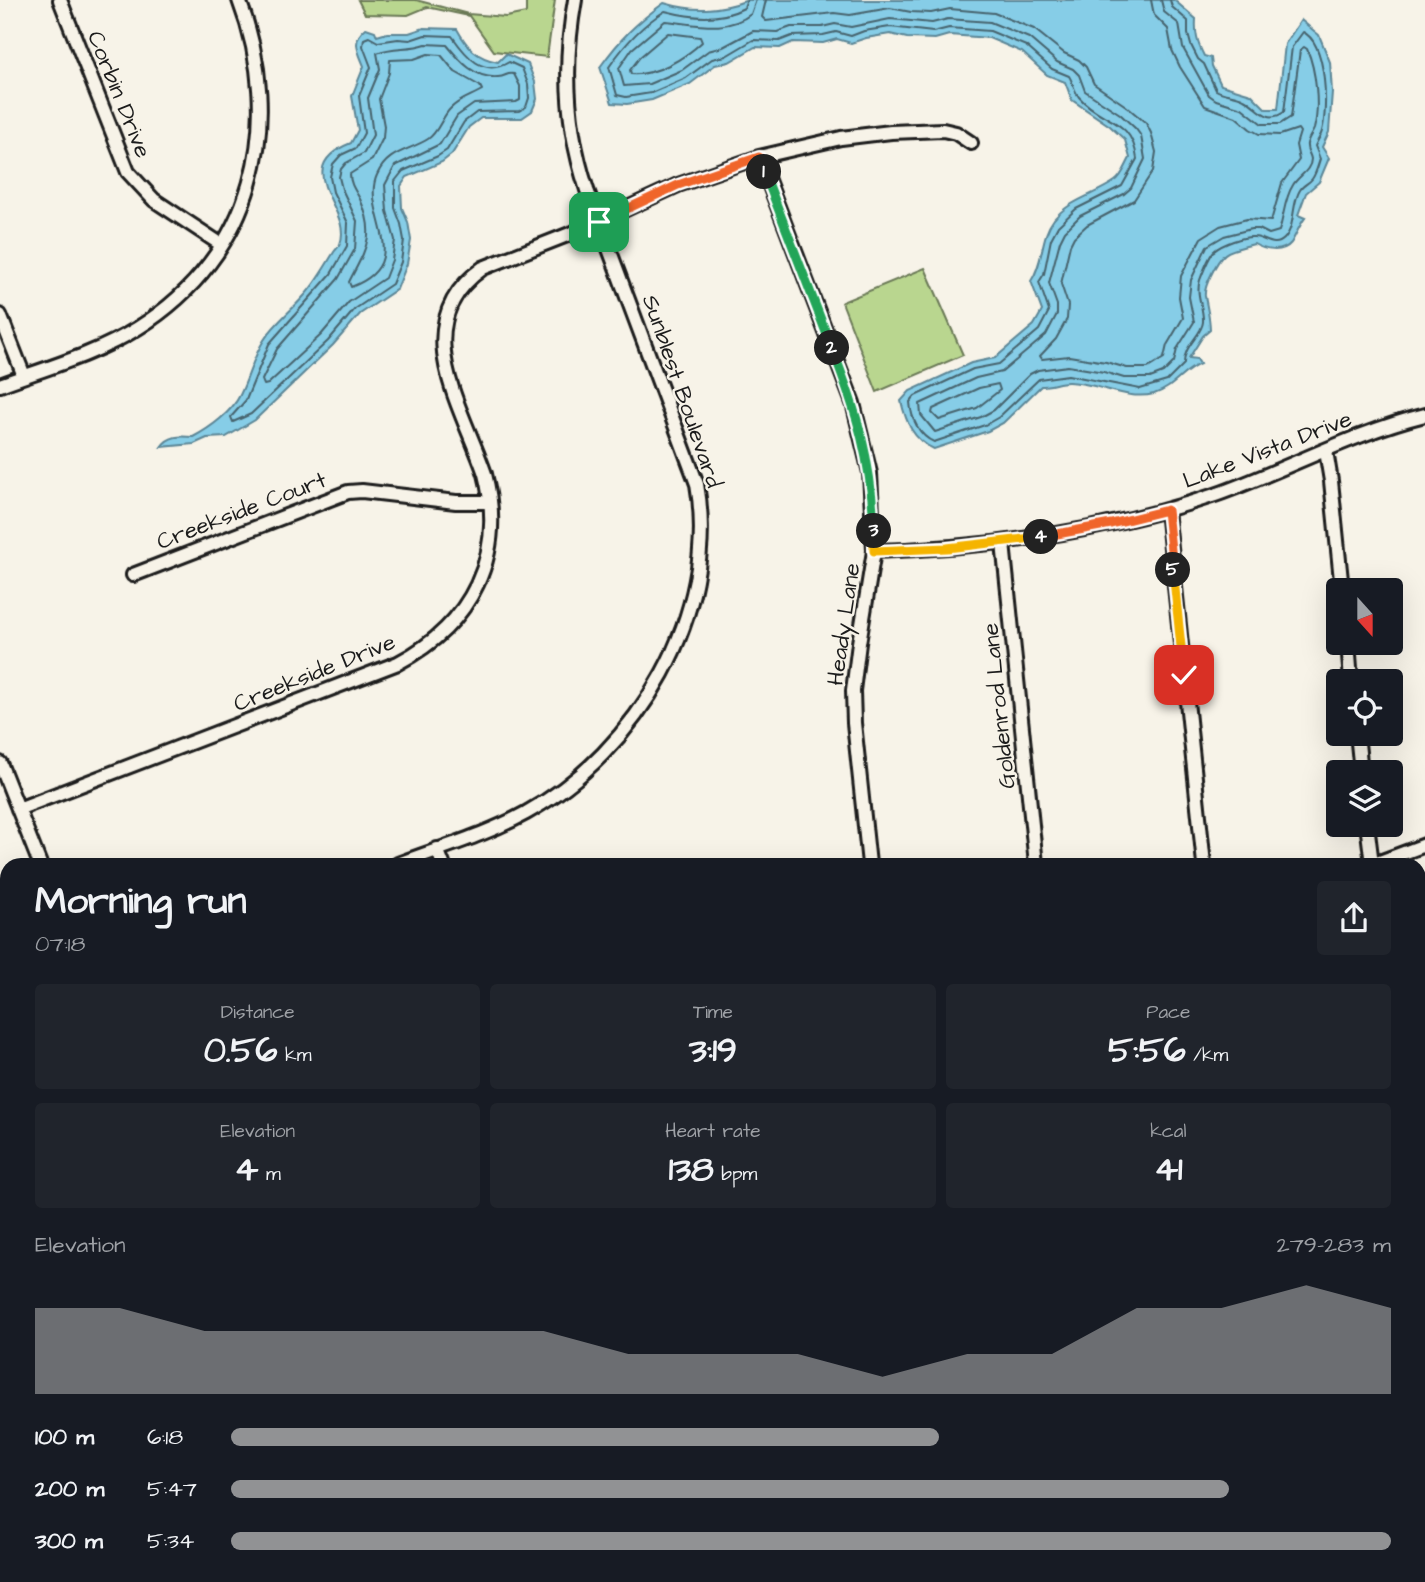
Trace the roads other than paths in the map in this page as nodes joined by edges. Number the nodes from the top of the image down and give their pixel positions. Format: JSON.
{"nodes":[{"id":1,"x":60,"y":0,"type":"edge"},
{"id":2,"x":239,"y":0,"type":"edge"},
{"id":3,"x":575,"y":0,"type":"edge"},
{"id":4,"x":971,"y":144,"type":"dead end"},
{"id":5,"x":759,"y":157,"type":"junction"},
{"id":6,"x":599,"y":222,"type":"junction"},
{"id":7,"x":222,"y":244,"type":"junction"},
{"id":8,"x":0,"y":315,"type":"edge"},
{"id":9,"x":24,"y":376,"type":"junction"},
{"id":10,"x":0,"y":385,"type":"edge"},
{"id":11,"x":1425,"y":415,"type":"edge"},
{"id":12,"x":1326,"y":451,"type":"junction"},
{"id":13,"x":490,"y":502,"type":"junction"},
{"id":14,"x":1167,"y":510,"type":"junction"},
{"id":15,"x":1003,"y":543,"type":"junction"},
{"id":16,"x":874,"y":551,"type":"junction"},
{"id":17,"x":132,"y":575,"type":"dead end"},
{"id":18,"x":1341,"y":578,"type":"edge"},
{"id":19,"x":0,"y":763,"type":"edge"},
{"id":20,"x":18,"y":809,"type":"junction"},
{"id":21,"x":1369,"y":837,"type":"edge"},
{"id":22,"x":1425,"y":845,"type":"edge"},
{"id":23,"x":437,"y":849,"type":"junction"},
{"id":24,"x":38,"y":858,"type":"edge"},
{"id":25,"x":414,"y":858,"type":"edge"},
{"id":26,"x":441,"y":858,"type":"edge"},
{"id":27,"x":868,"y":858,"type":"edge"},
{"id":28,"x":1035,"y":858,"type":"edge"},
{"id":29,"x":1203,"y":858,"type":"edge"},
{"id":30,"x":1372,"y":858,"type":"edge"},
{"id":31,"x":1389,"y":858,"type":"edge"}],
"edges":[{"from":1,"to":7,"type":"street","name":"Corbin Drive"},
{"from":2,"to":7,"type":"street"},
{"from":3,"to":6,"type":"street","name":"Sunblest Boulevard"},
{"from":4,"to":5,"type":"street","name":"Creekside Drive"},
{"from":5,"to":6,"type":"street","name":"Creekside Drive"},
{"from":5,"to":16,"type":"street","name":"Heady Lane"},
{"from":6,"to":13,"type":"street","name":"Creekside Drive"},
{"from":6,"to":23,"type":"street","name":"Sunblest Boulevard"},
{"from":7,"to":9,"type":"street"},
{"from":8,"to":9,"type":"street"},
{"from":9,"to":10,"type":"street"},
{"from":11,"to":12,"type":"street","name":"Lake Vista Drive"},
{"from":12,"to":14,"type":"street","name":"Lake Vista Drive"},
{"from":12,"to":18,"type":"street"},
{"from":13,"to":17,"type":"street","name":"Creekside Court"},
{"from":13,"to":20,"type":"street","name":"Creekside Drive"},
{"from":14,"to":15,"type":"street","name":"Lake Vista Drive"},
{"from":14,"to":29,"type":"street"},
{"from":15,"to":16,"type":"street","name":"Lake Vista Drive"},
{"from":15,"to":28,"type":"street","name":"Goldenrod Lane"},
{"from":16,"to":27,"type":"street","name":"Heady Lane"},
{"from":19,"to":20,"type":"street"},
{"from":20,"to":24,"type":"street"},
{"from":21,"to":30,"type":"street"},
{"from":22,"to":31,"type":"street"},
{"from":23,"to":25,"type":"street","name":"Sunblest Boulevard"},
{"from":23,"to":26,"type":"street"}]}
